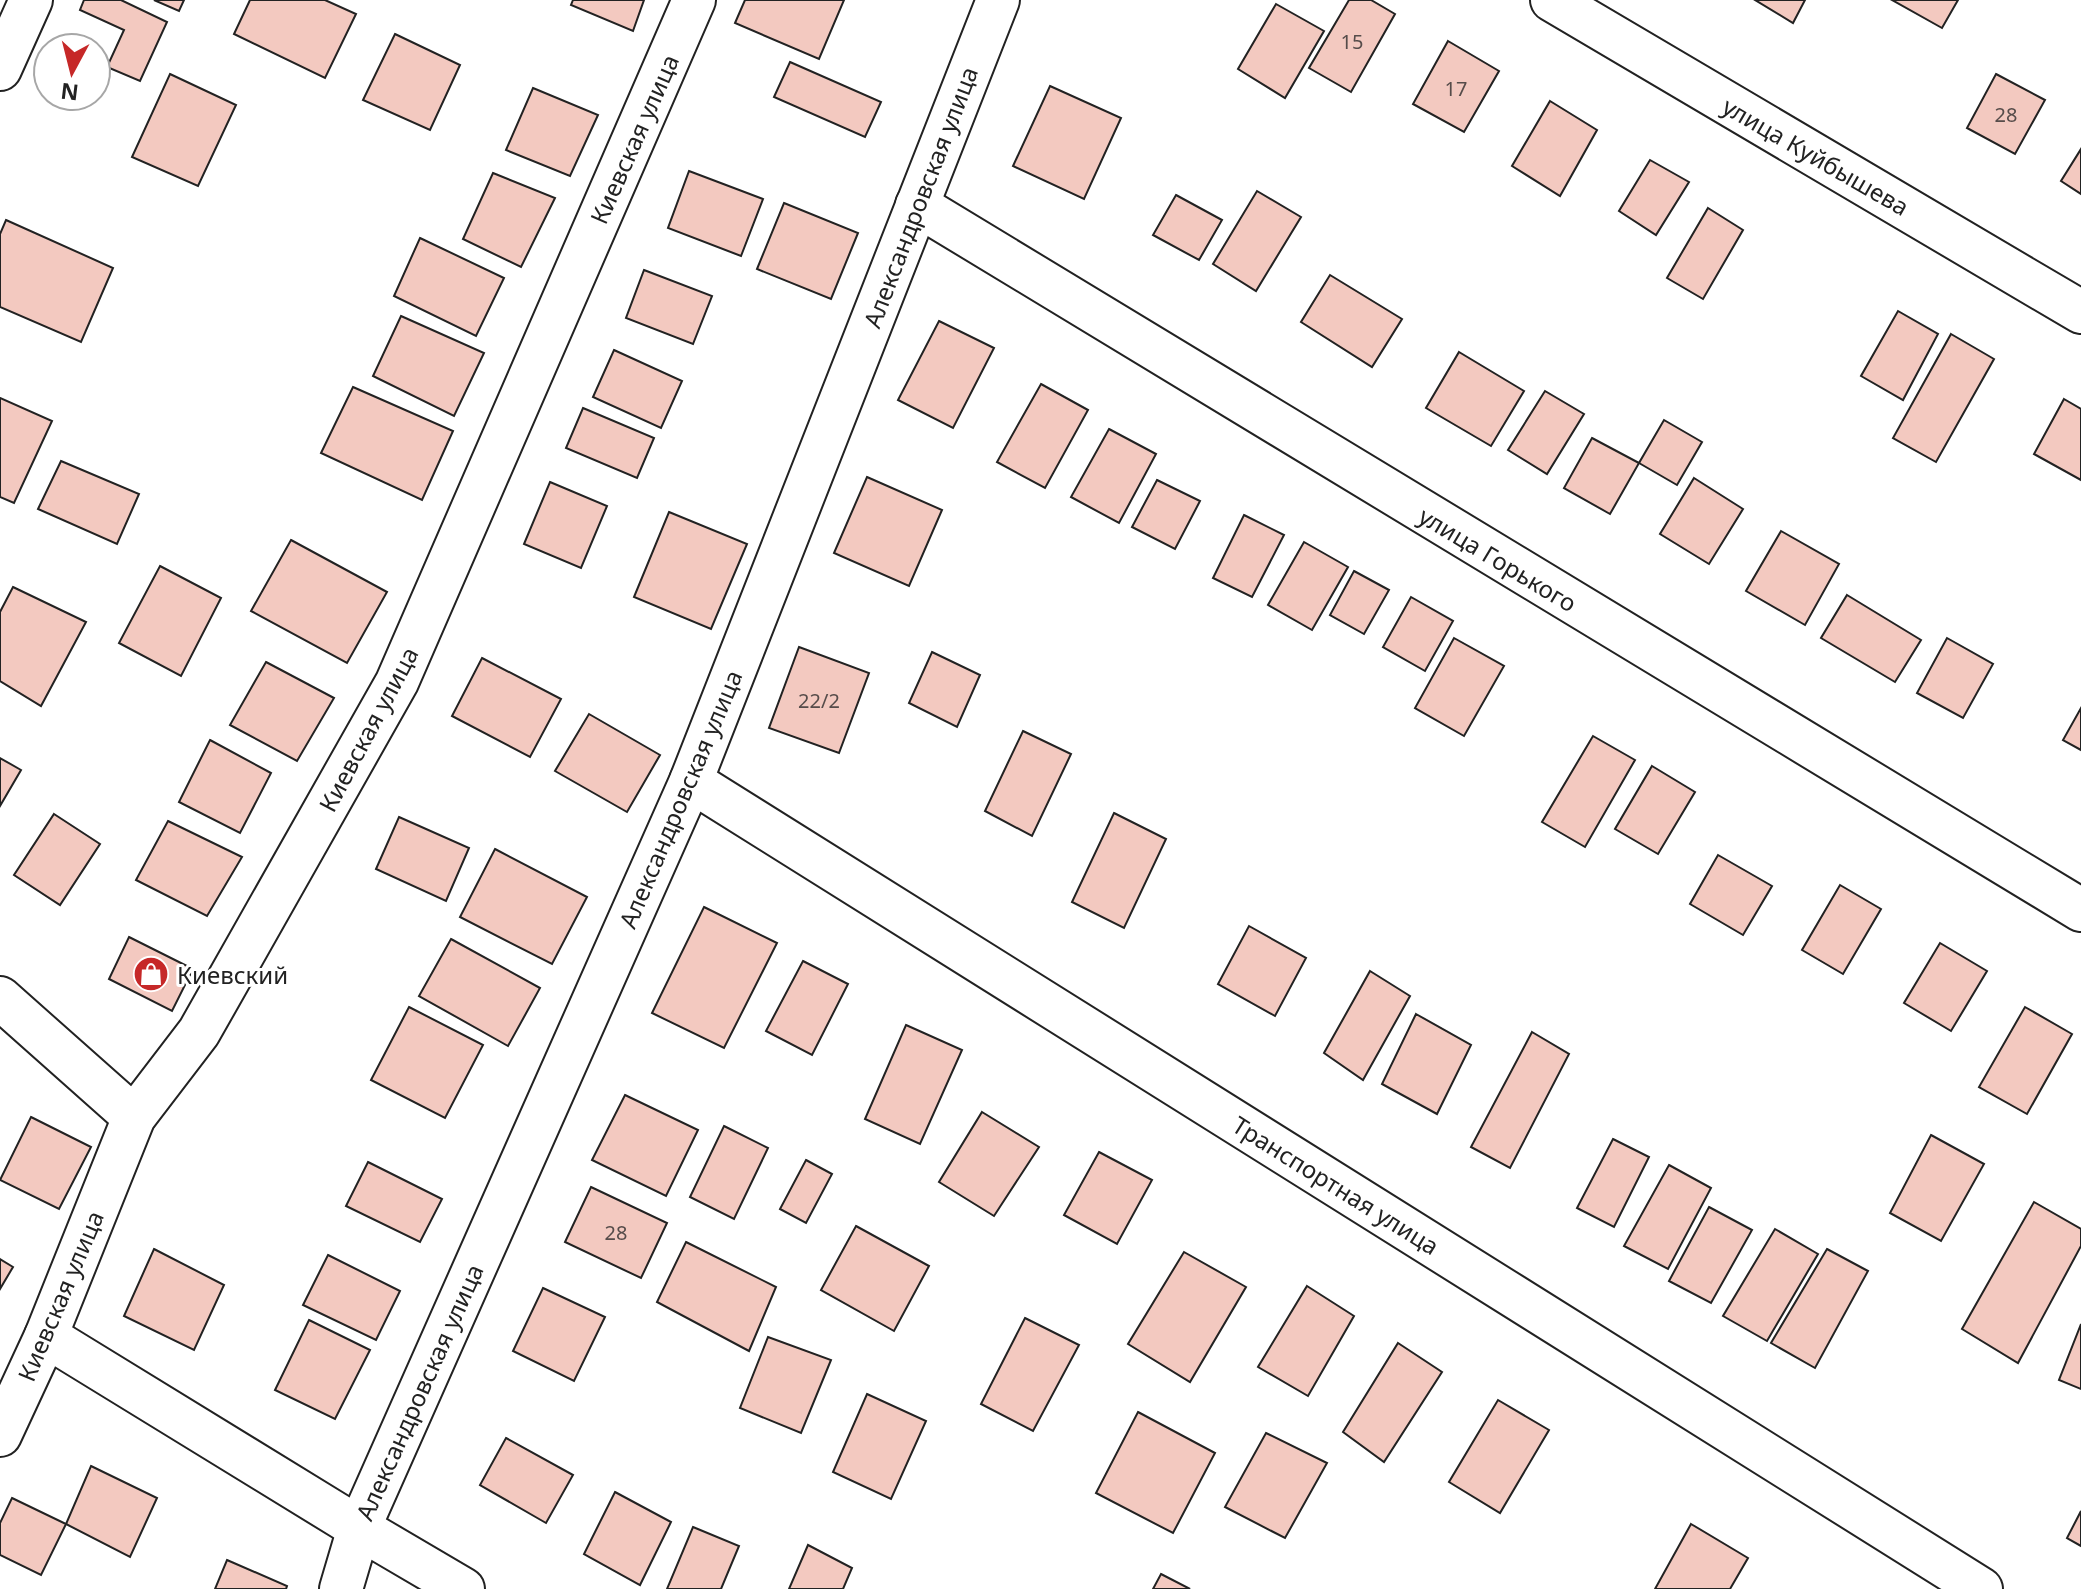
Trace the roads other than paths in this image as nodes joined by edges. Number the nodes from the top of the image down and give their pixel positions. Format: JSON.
{"nodes":[{"id":1,"x":31,"y":0,"type":"edge"},
{"id":2,"x":694,"y":0,"type":"edge"},
{"id":3,"x":998,"y":0,"type":"edge"},
{"id":4,"x":1552,"y":0,"type":"edge"},
{"id":5,"x":0,"y":69,"type":"edge"},
{"id":6,"x":917,"y":205,"type":"junction"},
{"id":7,"x":2081,"y":312,"type":"edge"},
{"id":8,"x":691,"y":781,"type":"junction"},
{"id":9,"x":2081,"y":910,"type":"edge"},
{"id":10,"x":0,"y":998,"type":"edge"},
{"id":11,"x":134,"y":1117,"type":"junction"},
{"id":12,"x":46,"y":1336,"type":"junction"},
{"id":13,"x":0,"y":1435,"type":"edge"},
{"id":14,"x":359,"y":1528,"type":"junction"},
{"id":15,"x":341,"y":1589,"type":"edge"},
{"id":16,"x":463,"y":1589,"type":"edge"},
{"id":17,"x":1981,"y":1589,"type":"edge"}],
"edges":[{"from":1,"to":5,"type":"street"},
{"from":2,"to":11,"type":"street","name":"Киевская улица"},
{"from":3,"to":6,"type":"street","name":"Александровская улица"},
{"from":4,"to":7,"type":"street","name":"улица Куйбышева"},
{"from":6,"to":8,"type":"street","name":"Александровская улица"},
{"from":6,"to":9,"type":"street","name":"улица Горького"},
{"from":8,"to":14,"type":"street","name":"Александровская улица"},
{"from":8,"to":17,"type":"street","name":"Транспортная улица"},
{"from":10,"to":11,"type":"street"},
{"from":11,"to":12,"type":"street","name":"Киевская улица"},
{"from":12,"to":13,"type":"street","name":"Киевская улица"},
{"from":12,"to":14,"type":"street"},
{"from":14,"to":15,"type":"street","name":"Александровская улица"},
{"from":14,"to":16,"type":"street"}]}
